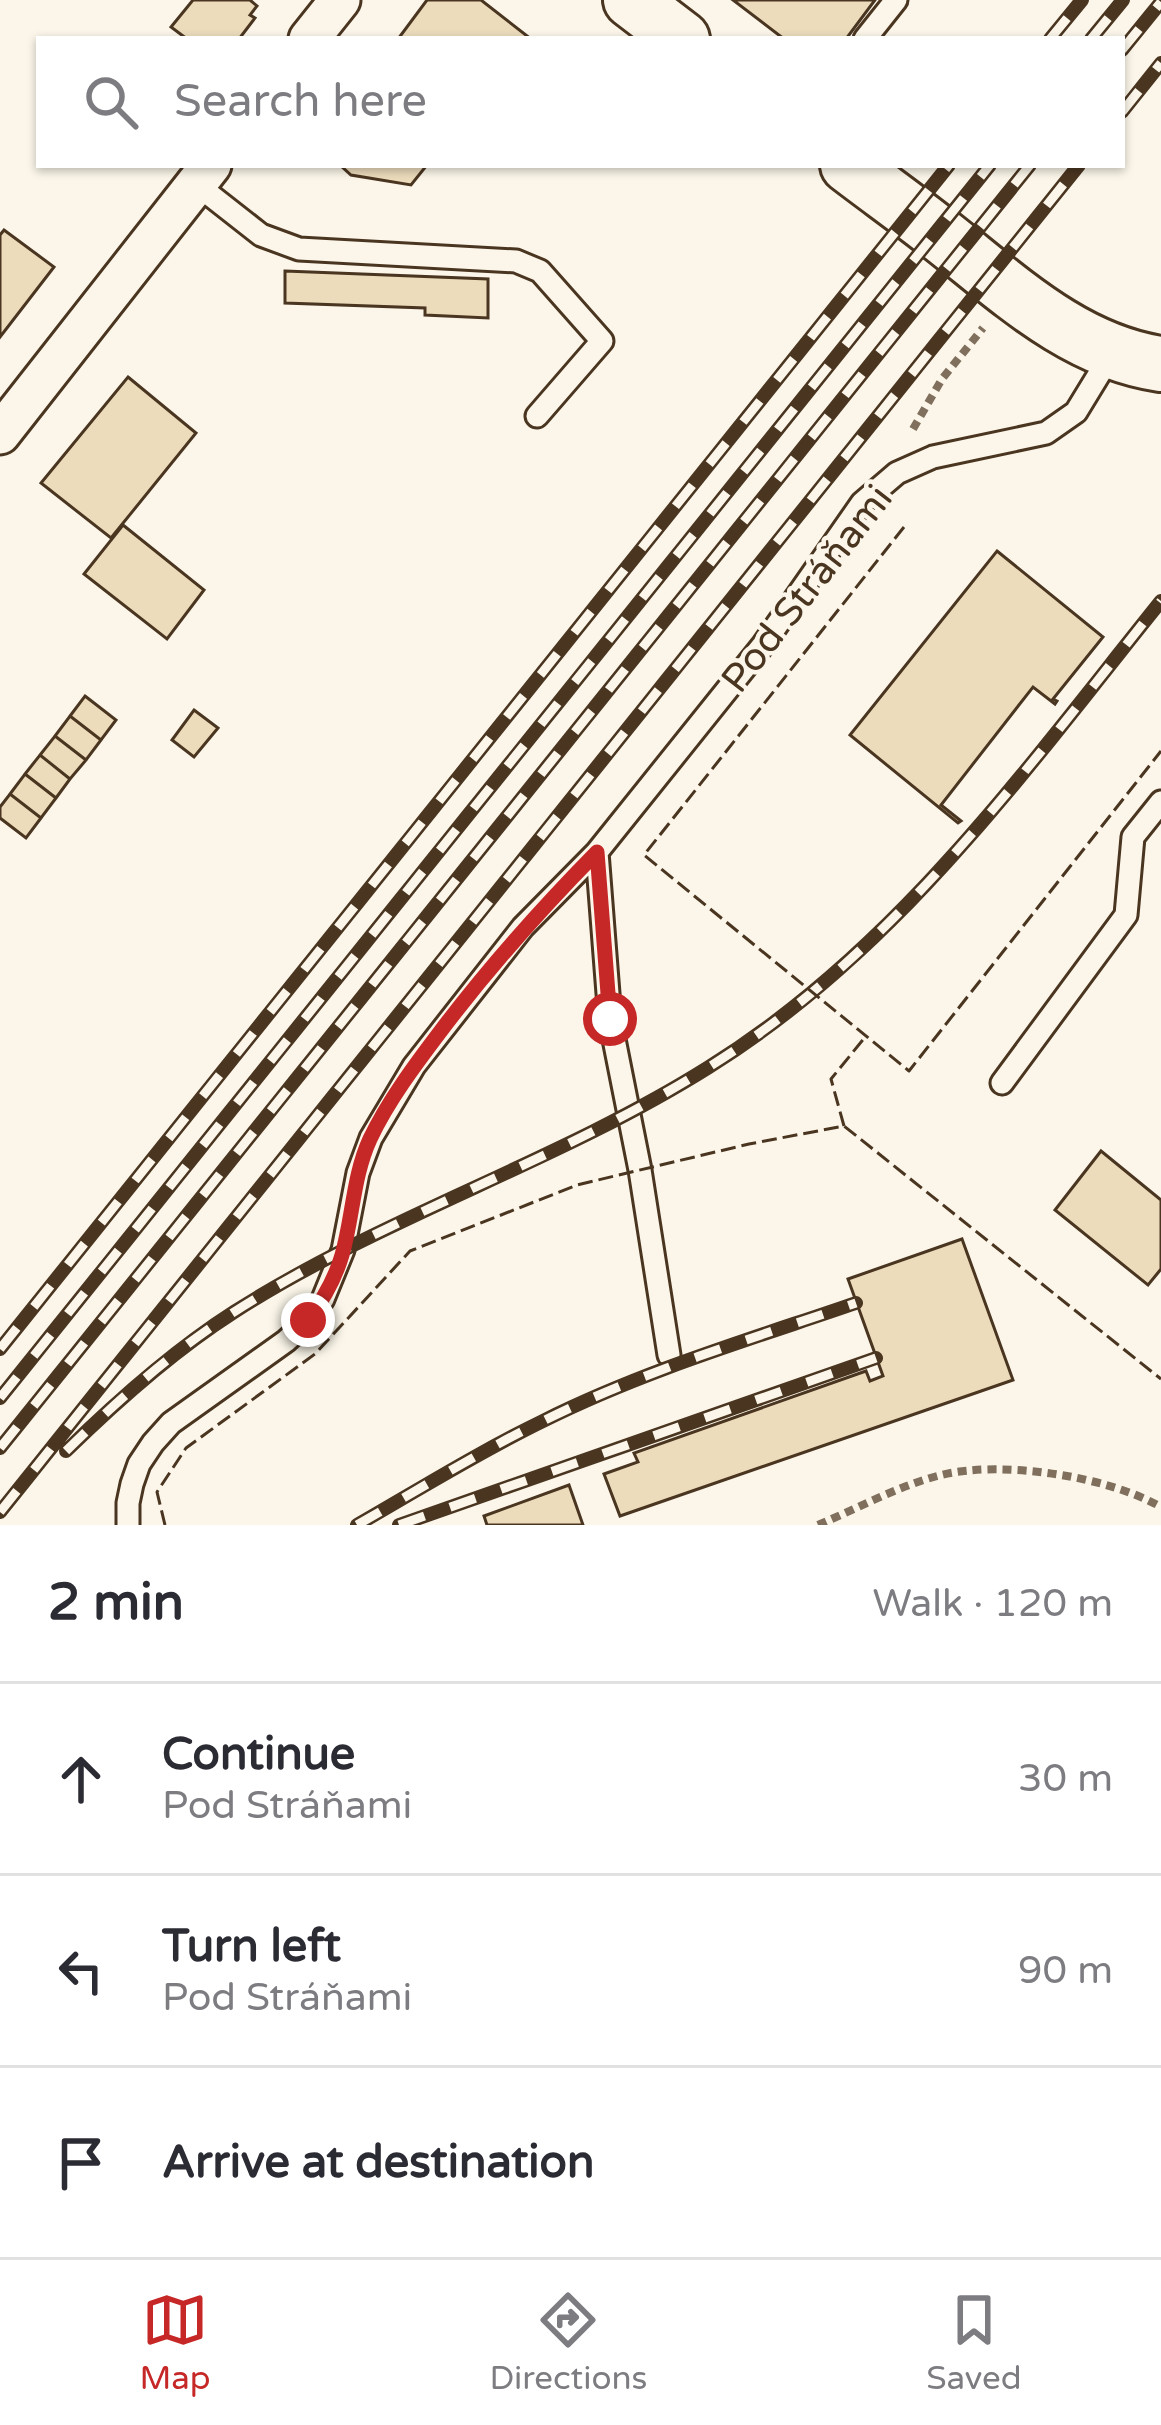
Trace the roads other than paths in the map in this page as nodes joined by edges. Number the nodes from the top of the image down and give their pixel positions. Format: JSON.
{"nodes":[{"id":1,"x":340,"y":0,"type":"edge"},
{"id":2,"x":631,"y":0,"type":"edge"},
{"id":3,"x":896,"y":0,"type":"edge"},
{"id":4,"x":311,"y":36,"type":"edge"},
{"id":5,"x":678,"y":36,"type":"edge"},
{"id":6,"x":867,"y":36,"type":"edge"},
{"id":7,"x":852,"y":168,"type":"edge"},
{"id":8,"x":203,"y":174,"type":"edge"},
{"id":9,"x":1137,"y":358,"type":"edge"},
{"id":10,"x":537,"y":416,"type":"dead end"},
{"id":11,"x":0,"y":434,"type":"edge"},
{"id":12,"x":1161,"y":802,"type":"edge"},
{"id":13,"x":597,"y":852,"type":"junction"},
{"id":14,"x":1002,"y":1083,"type":"dead end"},
{"id":15,"x":668,"y":1355,"type":"dead end"},
{"id":16,"x":128,"y":1525,"type":"edge"}],
"edges":[{"from":1,"to":4,"type":"street"},
{"from":2,"to":5,"type":"street"},
{"from":3,"to":6,"type":"lane"},
{"from":7,"to":9,"type":"street","name":"Pod Stráňami"},
{"from":8,"to":10,"type":"lane"},
{"from":8,"to":11,"type":"street"},
{"from":9,"to":13,"type":"lane","name":"Pod Stráňami"},
{"from":12,"to":14,"type":"lane"},
{"from":13,"to":15,"type":"lane"},
{"from":13,"to":16,"type":"lane","name":"Pod Stráňami"}]}
